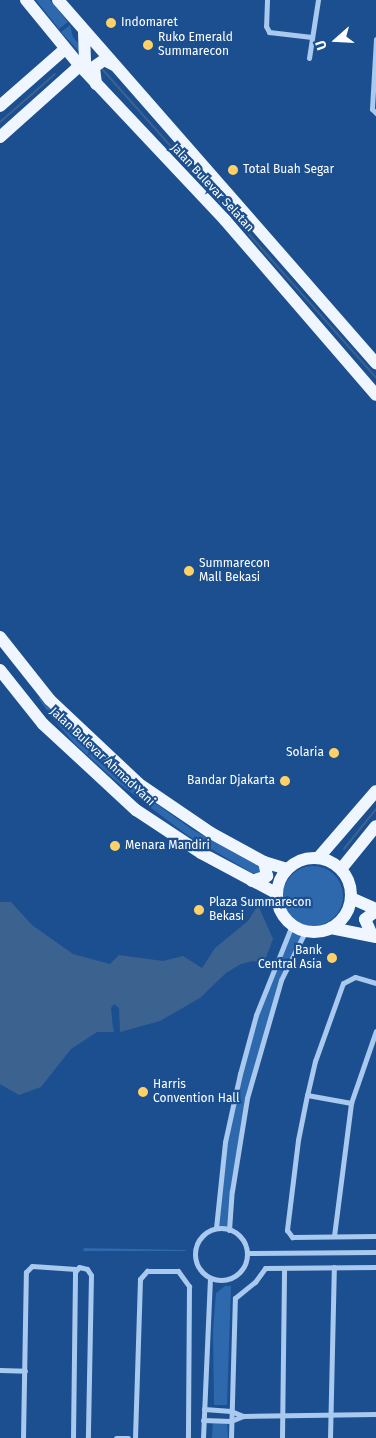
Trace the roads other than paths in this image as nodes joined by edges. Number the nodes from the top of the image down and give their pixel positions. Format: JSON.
{"nodes":[{"id":1,"x":26,"y":0,"type":"edge"},
{"id":2,"x":58,"y":0,"type":"edge"},
{"id":3,"x":268,"y":0,"type":"edge"},
{"id":4,"x":318,"y":0,"type":"edge"},
{"id":5,"x":84,"y":31,"type":"junction"},
{"id":6,"x":312,"y":37,"type":"junction"},
{"id":7,"x":376,"y":39,"type":"edge"},
{"id":8,"x":65,"y":48,"type":"junction"},
{"id":9,"x":54,"y":58,"type":"junction"},
{"id":10,"x":309,"y":58,"type":"dead end"},
{"id":11,"x":115,"y":65,"type":"junction"},
{"id":12,"x":76,"y":70,"type":"junction"},
{"id":13,"x":96,"y":84,"type":"junction"},
{"id":14,"x":0,"y":106,"type":"edge"},
{"id":15,"x":376,"y":113,"type":"edge"},
{"id":16,"x":0,"y":137,"type":"edge"},
{"id":17,"x":376,"y":363,"type":"edge"},
{"id":18,"x":376,"y":395,"type":"edge"},
{"id":19,"x":0,"y":637,"type":"edge"},
{"id":20,"x":0,"y":670,"type":"edge"},
{"id":21,"x":376,"y":790,"type":"edge"},
{"id":22,"x":376,"y":826,"type":"edge"},
{"id":23,"x":332,"y":844,"type":"junction"},
{"id":24,"x":319,"y":857,"type":"junction"},
{"id":25,"x":350,"y":857,"type":"junction"},
{"id":26,"x":264,"y":862,"type":"junction"},
{"id":27,"x":287,"y":869,"type":"junction"},
{"id":28,"x":341,"y":869,"type":"junction"},
{"id":29,"x":252,"y":881,"type":"junction"},
{"id":30,"x":276,"y":893,"type":"junction"},
{"id":31,"x":351,"y":898,"type":"junction"},
{"id":32,"x":376,"y":910,"type":"edge"},
{"id":33,"x":292,"y":925,"type":"junction"},
{"id":34,"x":331,"y":928,"type":"junction"},
{"id":35,"x":305,"y":932,"type":"junction"},
{"id":36,"x":374,"y":936,"type":"edge"},
{"id":37,"x":376,"y":983,"type":"edge"},
{"id":38,"x":376,"y":1031,"type":"edge"},
{"id":39,"x":307,"y":1095,"type":"junction"},
{"id":40,"x":351,"y":1103,"type":"junction"},
{"id":41,"x":216,"y":1228,"type":"junction"},
{"id":42,"x":229,"y":1230,"type":"junction"},
{"id":43,"x":334,"y":1236,"type":"junction"},
{"id":44,"x":376,"y":1236,"type":"edge"},
{"id":45,"x":376,"y":1252,"type":"edge"},
{"id":46,"x":246,"y":1253,"type":"junction"},
{"id":47,"x":334,"y":1267,"type":"junction"},
{"id":48,"x":376,"y":1267,"type":"edge"},
{"id":49,"x":284,"y":1268,"type":"junction"},
{"id":50,"x":76,"y":1269,"type":"junction"},
{"id":51,"x":210,"y":1278,"type":"junction"},
{"id":52,"x":0,"y":1370,"type":"edge"},
{"id":53,"x":25,"y":1370,"type":"junction"},
{"id":54,"x":204,"y":1409,"type":"junction"},
{"id":55,"x":231,"y":1411,"type":"junction"},
{"id":56,"x":376,"y":1414,"type":"edge"},
{"id":57,"x":329,"y":1415,"type":"junction"},
{"id":58,"x":243,"y":1416,"type":"junction"},
{"id":59,"x":281,"y":1416,"type":"junction"},
{"id":60,"x":203,"y":1420,"type":"junction"},
{"id":61,"x":231,"y":1421,"type":"junction"},
{"id":62,"x":23,"y":1438,"type":"edge"},
{"id":63,"x":73,"y":1438,"type":"edge"},
{"id":64,"x":88,"y":1438,"type":"edge"},
{"id":65,"x":116,"y":1438,"type":"edge"},
{"id":66,"x":128,"y":1438,"type":"edge"},
{"id":67,"x":135,"y":1438,"type":"edge"},
{"id":68,"x":188,"y":1438,"type":"edge"},
{"id":69,"x":203,"y":1438,"type":"edge"},
{"id":70,"x":231,"y":1438,"type":"edge"},
{"id":71,"x":282,"y":1438,"type":"edge"},
{"id":72,"x":330,"y":1438,"type":"edge"}],
"edges":[{"from":1,"to":8,"type":"main road","name":"Jalan Bulevar Selatan"},
{"from":2,"to":5,"type":"main road","name":"Jalan Bulevar Selatan"},
{"from":3,"to":6,"type":"street"},
{"from":4,"to":6,"type":"street"},
{"from":5,"to":11,"type":"main road","name":"Jalan Bulevar Selatan"},
{"from":5,"to":12,"type":"main road"},
{"from":6,"to":10,"type":"street"},
{"from":7,"to":15,"type":"street"},
{"from":8,"to":9,"type":"main road"},
{"from":8,"to":12,"type":"main road","name":"Jalan Bulevar Selatan"},
{"from":9,"to":12,"type":"main road"},
{"from":9,"to":14,"type":"main road"},
{"from":11,"to":13,"type":"main road"},
{"from":11,"to":17,"type":"main road","name":"Jalan Bulevar Selatan"},
{"from":12,"to":13,"type":"main road","name":"Jalan Bulevar Selatan"},
{"from":12,"to":16,"type":"main road"},
{"from":13,"to":18,"type":"main road","name":"Jalan Bulevar Selatan"},
{"from":19,"to":26,"type":"main road","name":"Jalan Bulevar Ahmad Yani"},
{"from":20,"to":29,"type":"main road","name":"Jalan Bulevar Ahmad Yani"},
{"from":21,"to":23,"type":"main road"},
{"from":22,"to":25,"type":"main road"},
{"from":23,"to":24,"type":"main road"},
{"from":23,"to":25,"type":"main road"},
{"from":24,"to":27,"type":"main road"},
{"from":24,"to":28,"type":"main road"},
{"from":25,"to":28,"type":"main road"},
{"from":26,"to":27,"type":"main road","name":"Jalan Bulevar Ahmad Yani"},
{"from":26,"to":29,"type":"main road"},
{"from":27,"to":30,"type":"main road"},
{"from":28,"to":31,"type":"main road"},
{"from":29,"to":30,"type":"main road","name":"Jalan Bulevar Ahmad Yani"},
{"from":30,"to":33,"type":"main road"},
{"from":31,"to":32,"type":"main road"},
{"from":31,"to":34,"type":"main road"},
{"from":32,"to":36,"type":"main road"},
{"from":33,"to":35,"type":"main road"},
{"from":33,"to":41,"type":"street"},
{"from":34,"to":35,"type":"main road"},
{"from":34,"to":36,"type":"main road"},
{"from":35,"to":42,"type":"street"},
{"from":37,"to":39,"type":"street"},
{"from":38,"to":40,"type":"street"},
{"from":39,"to":40,"type":"street"},
{"from":39,"to":43,"type":"street"},
{"from":40,"to":43,"type":"street"},
{"from":41,"to":42,"type":"street"},
{"from":41,"to":51,"type":"street"},
{"from":42,"to":46,"type":"street"},
{"from":43,"to":44,"type":"street"},
{"from":45,"to":46,"type":"street"},
{"from":46,"to":51,"type":"street"},
{"from":47,"to":48,"type":"street"},
{"from":47,"to":49,"type":"street"},
{"from":47,"to":57,"type":"street"},
{"from":49,"to":55,"type":"street"},
{"from":49,"to":59,"type":"street"},
{"from":50,"to":53,"type":"street"},
{"from":50,"to":63,"type":"street"},
{"from":50,"to":64,"type":"street"},
{"from":51,"to":54,"type":"street"},
{"from":52,"to":53,"type":"street"},
{"from":53,"to":62,"type":"street"},
{"from":54,"to":55,"type":"street"},
{"from":54,"to":60,"type":"street"},
{"from":55,"to":58,"type":"street"},
{"from":55,"to":61,"type":"street"},
{"from":56,"to":57,"type":"street"},
{"from":57,"to":59,"type":"street"},
{"from":57,"to":72,"type":"street"},
{"from":58,"to":59,"type":"street"},
{"from":58,"to":61,"type":"street"},
{"from":59,"to":71,"type":"street"},
{"from":60,"to":61,"type":"street"},
{"from":60,"to":69,"type":"street"},
{"from":61,"to":70,"type":"street"},
{"from":65,"to":66,"type":"street"},
{"from":67,"to":68,"type":"street"}]}
